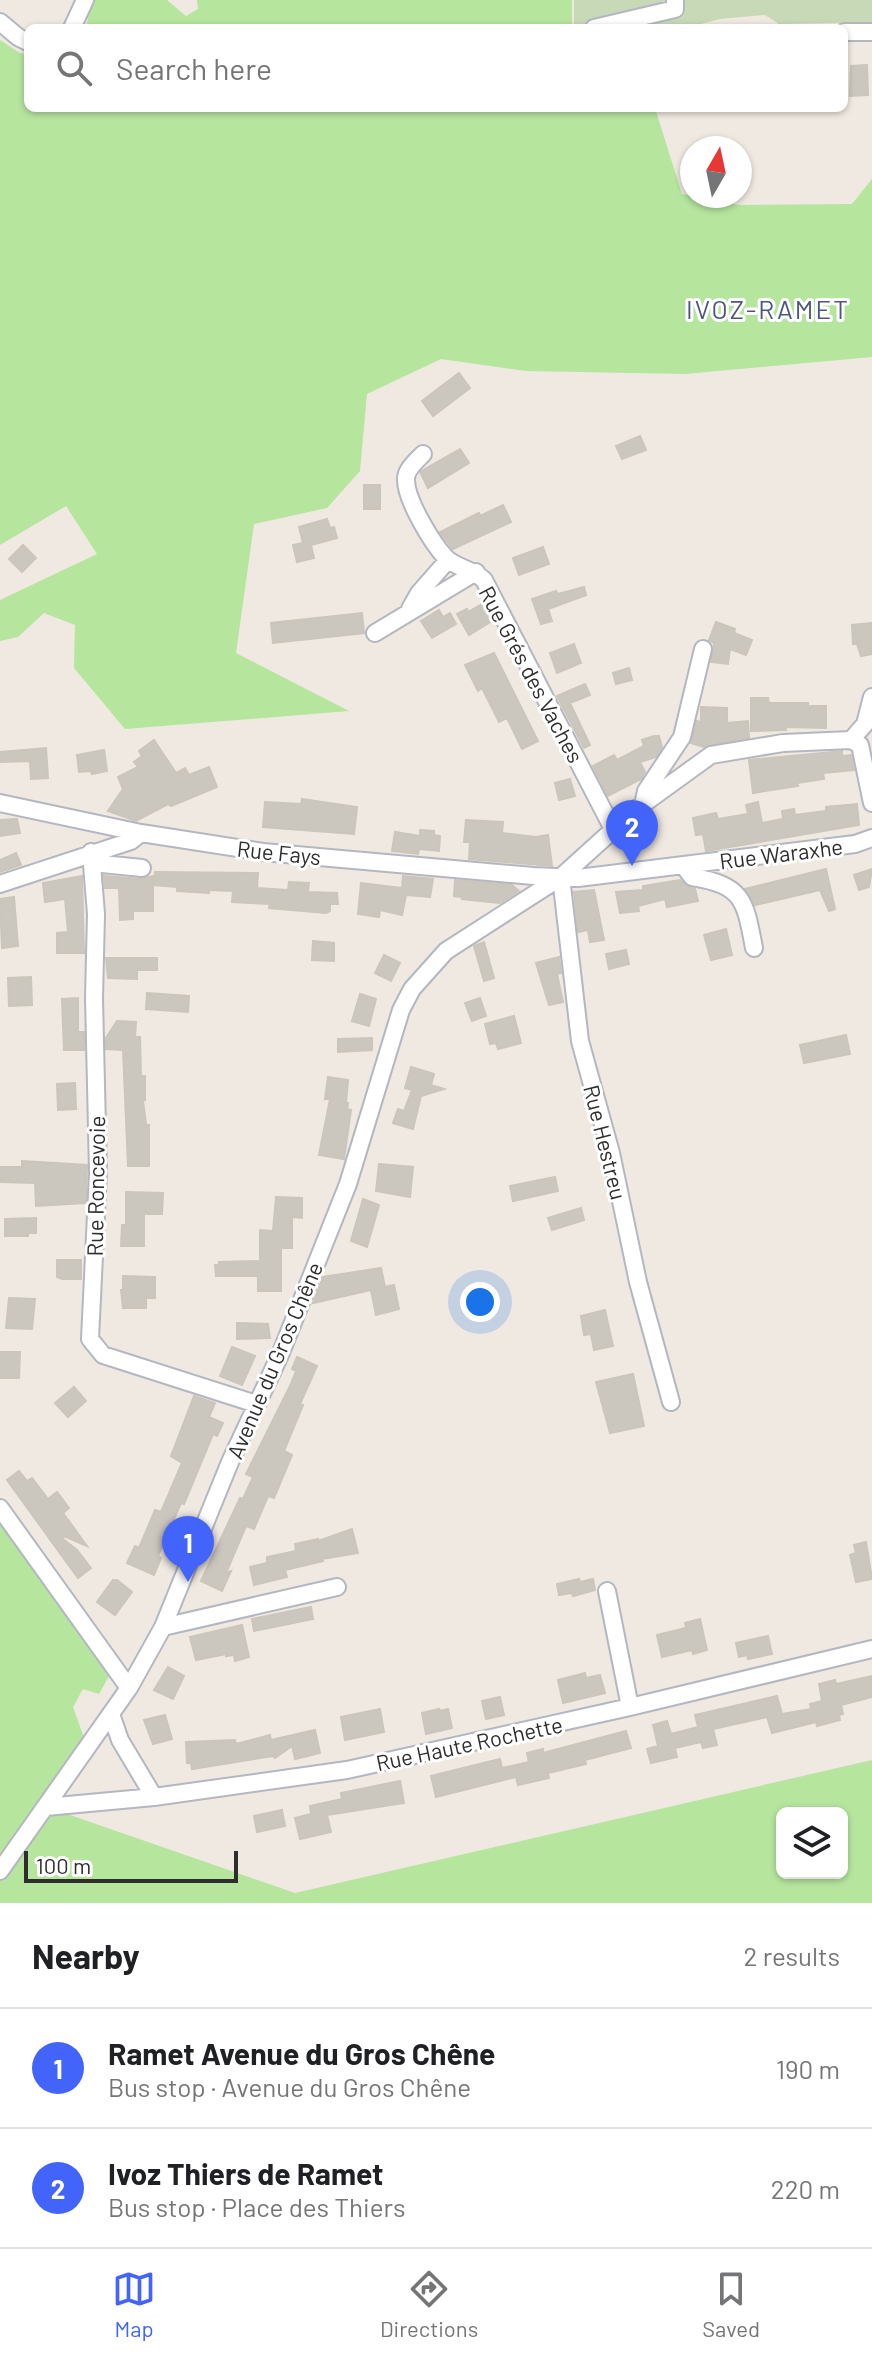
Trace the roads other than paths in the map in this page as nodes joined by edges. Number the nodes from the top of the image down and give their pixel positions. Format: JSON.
{"nodes":[{"id":1,"x":85,"y":0,"type":"edge"},
{"id":2,"x":675,"y":0,"type":"edge"},
{"id":3,"x":0,"y":22,"type":"edge"},
{"id":4,"x":74,"y":24,"type":"edge"},
{"id":5,"x":611,"y":24,"type":"edge"},
{"id":6,"x":848,"y":32,"type":"edge"},
{"id":7,"x":872,"y":32,"type":"edge"},
{"id":8,"x":24,"y":40,"type":"edge"},
{"id":9,"x":423,"y":454,"type":"dead end"},
{"id":10,"x":448,"y":560,"type":"junction"},
{"id":11,"x":476,"y":572,"type":"junction"},
{"id":12,"x":409,"y":611,"type":"junction"},
{"id":13,"x":375,"y":633,"type":"dead end"},
{"id":14,"x":703,"y":649,"type":"dead end"},
{"id":15,"x":872,"y":697,"type":"edge"},
{"id":16,"x":851,"y":740,"type":"junction"},
{"id":17,"x":0,"y":803,"type":"edge"},
{"id":18,"x":872,"y":803,"type":"edge"},
{"id":19,"x":643,"y":805,"type":"junction"},
{"id":20,"x":613,"y":829,"type":"junction"},
{"id":21,"x":141,"y":833,"type":"junction"},
{"id":22,"x":872,"y":838,"type":"edge"},
{"id":23,"x":91,"y":857,"type":"junction"},
{"id":24,"x":686,"y":865,"type":"junction"},
{"id":25,"x":142,"y":868,"type":"dead end"},
{"id":26,"x":561,"y":877,"type":"junction"},
{"id":27,"x":0,"y":884,"type":"edge"},
{"id":28,"x":754,"y":948,"type":"dead end"},
{"id":29,"x":671,"y":1402,"type":"dead end"},
{"id":30,"x":256,"y":1404,"type":"junction"},
{"id":31,"x":0,"y":1508,"type":"edge"},
{"id":32,"x":337,"y":1587,"type":"dead end"},
{"id":33,"x":607,"y":1591,"type":"dead end"},
{"id":34,"x":163,"y":1627,"type":"junction"},
{"id":35,"x":872,"y":1649,"type":"edge"},
{"id":36,"x":129,"y":1688,"type":"junction"},
{"id":37,"x":630,"y":1707,"type":"junction"},
{"id":38,"x":111,"y":1714,"type":"junction"},
{"id":39,"x":154,"y":1797,"type":"junction"},
{"id":40,"x":46,"y":1807,"type":"junction"},
{"id":41,"x":0,"y":1871,"type":"edge"}],
"edges":[{"from":1,"to":4,"type":"street"},
{"from":2,"to":5,"type":"street"},
{"from":3,"to":8,"type":"street"},
{"from":6,"to":7,"type":"street"},
{"from":9,"to":10,"type":"street"},
{"from":10,"to":11,"type":"street","name":"Rue Grés des Vaches"},
{"from":10,"to":12,"type":"street"},
{"from":11,"to":12,"type":"street"},
{"from":11,"to":20,"type":"street","name":"Rue Grés des Vaches"},
{"from":12,"to":13,"type":"street"},
{"from":14,"to":19,"type":"street"},
{"from":15,"to":16,"type":"street"},
{"from":16,"to":18,"type":"street"},
{"from":16,"to":19,"type":"street","name":"Avenue du Gros Chêne"},
{"from":17,"to":21,"type":"street","name":"Rue Fays"},
{"from":19,"to":20,"type":"street","name":"Avenue du Gros Chêne"},
{"from":20,"to":26,"type":"street","name":"Avenue du Gros Chêne"},
{"from":21,"to":23,"type":"street"},
{"from":21,"to":26,"type":"street","name":"Rue Fays"},
{"from":22,"to":24,"type":"street","name":"Rue Waraxhe"},
{"from":23,"to":25,"type":"street"},
{"from":23,"to":27,"type":"street"},
{"from":23,"to":30,"type":"street","name":"Rue Roncevoie"},
{"from":24,"to":26,"type":"street","name":"Rue Fays"},
{"from":24,"to":28,"type":"street"},
{"from":26,"to":29,"type":"street","name":"Rue Hestreu"},
{"from":26,"to":30,"type":"street","name":"Avenue du Gros Chêne"},
{"from":30,"to":34,"type":"street","name":"Avenue du Gros Chêne"},
{"from":31,"to":36,"type":"street"},
{"from":32,"to":34,"type":"street"},
{"from":33,"to":37,"type":"street"},
{"from":34,"to":36,"type":"street","name":"Avenue du Gros Chêne"},
{"from":35,"to":37,"type":"street","name":"Rue Haute Rochette"},
{"from":36,"to":38,"type":"street","name":"Avenue du Gros Chêne"},
{"from":37,"to":39,"type":"street","name":"Rue Haute Rochette"},
{"from":38,"to":39,"type":"street"},
{"from":38,"to":40,"type":"street","name":"Avenue du Gros Chêne"},
{"from":39,"to":40,"type":"street","name":"Rue Haute Rochette"},
{"from":40,"to":41,"type":"street","name":"Avenue du Gros Chêne"}]}
